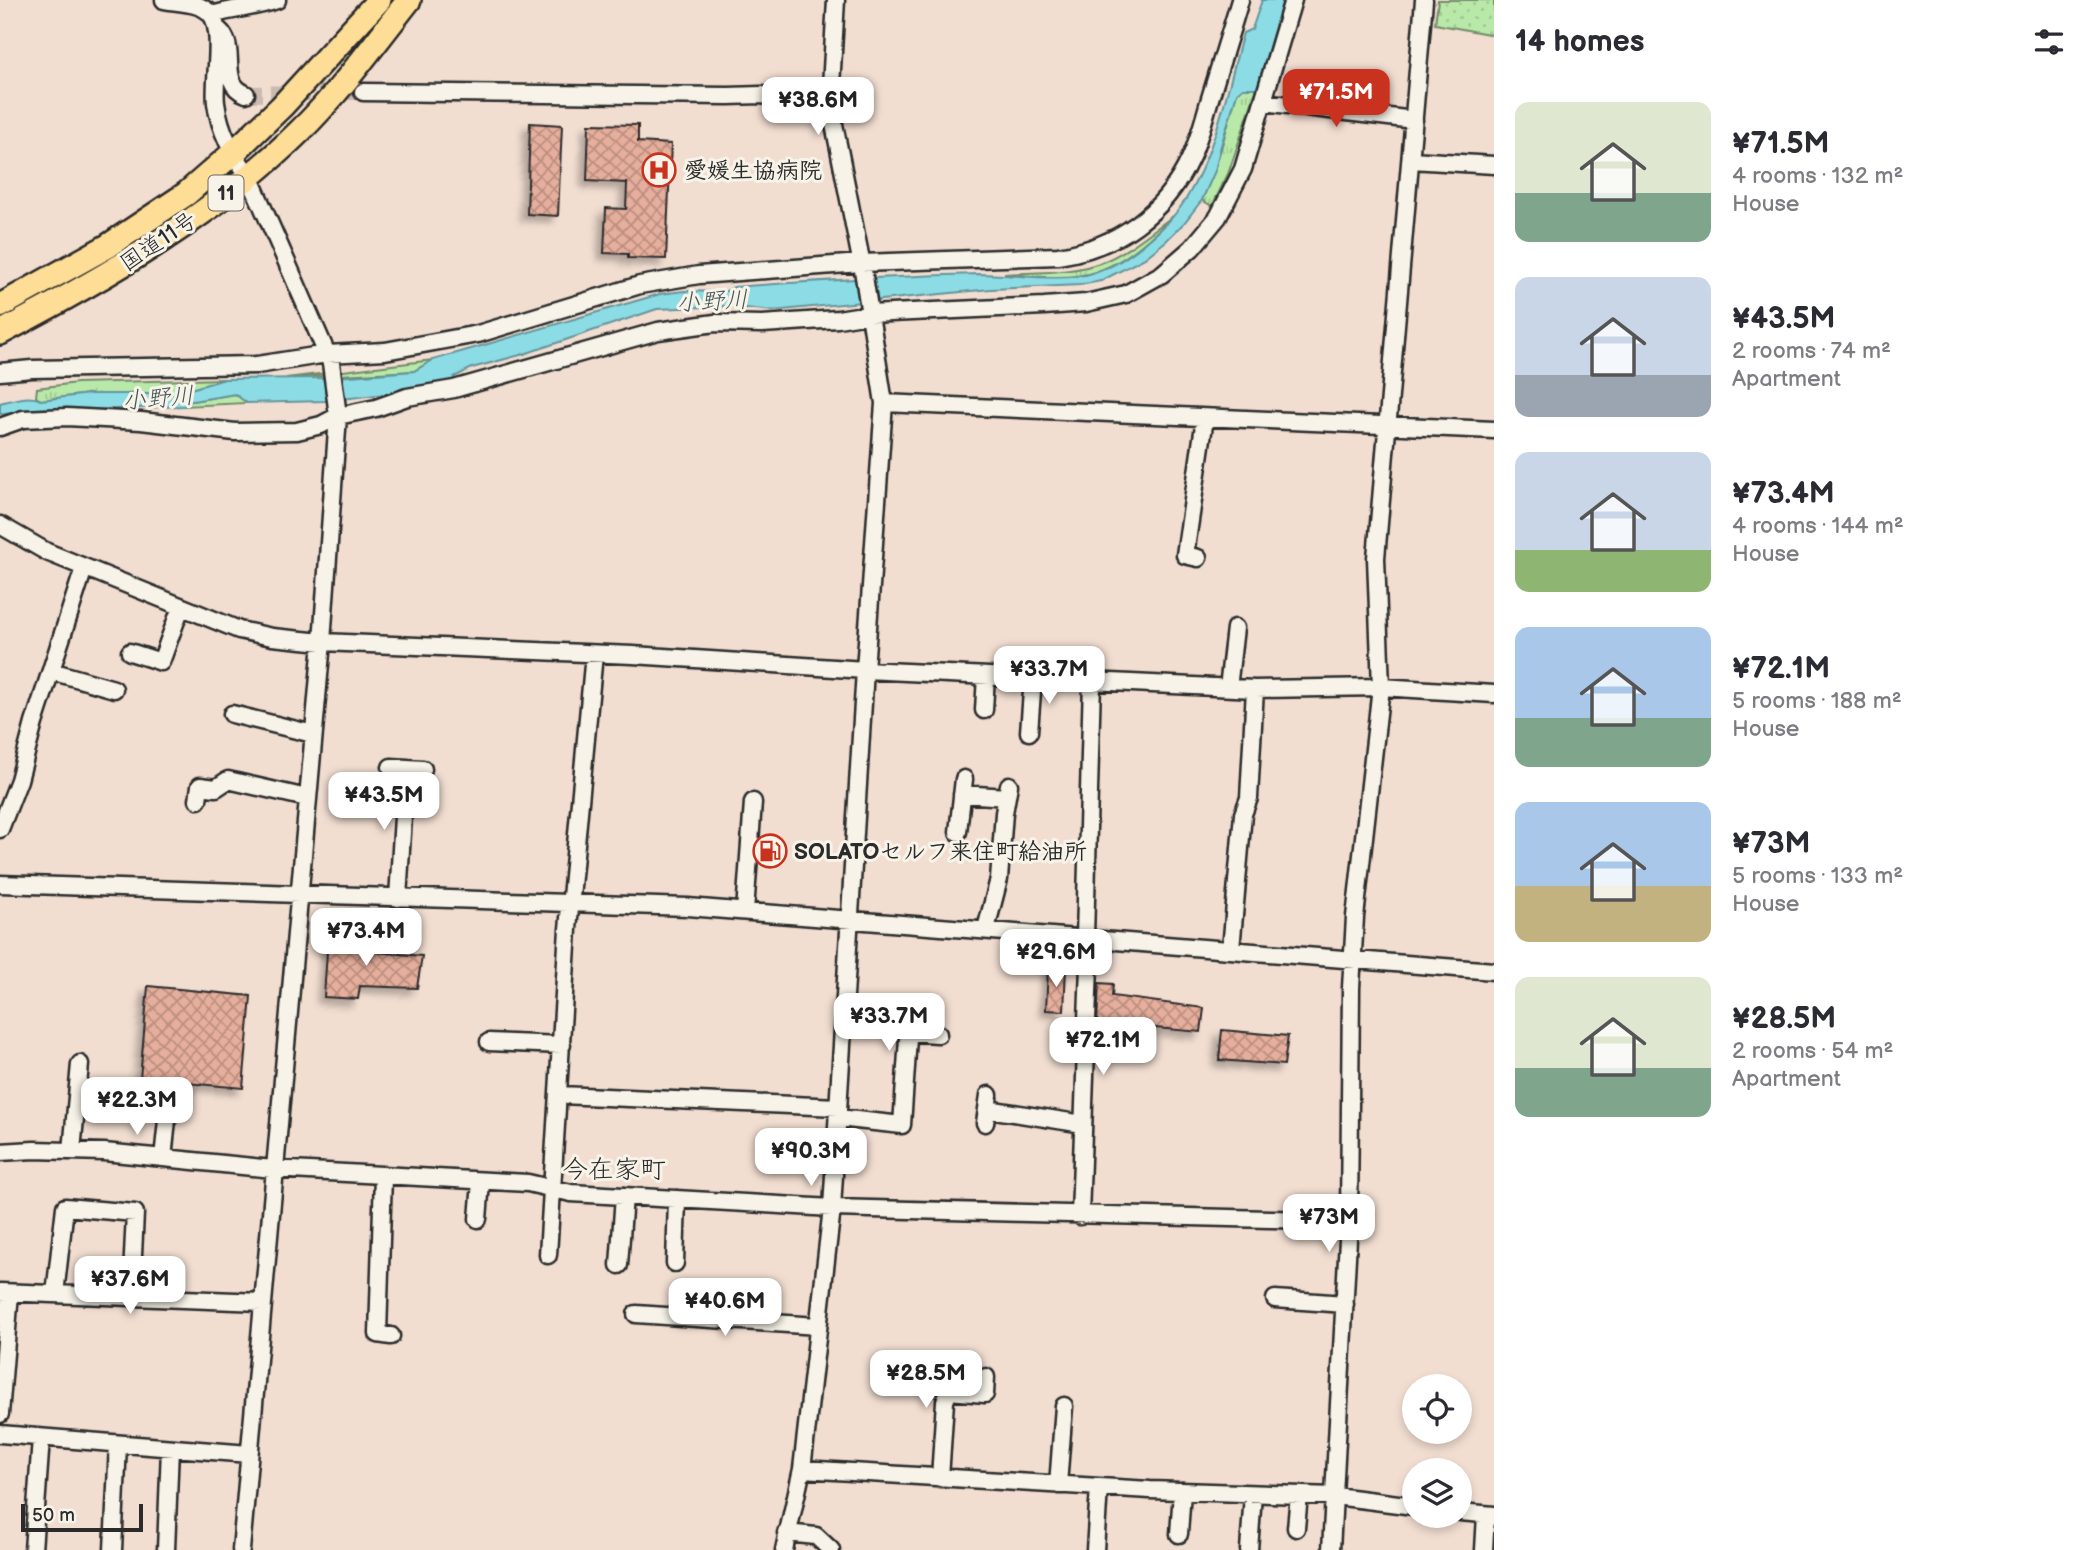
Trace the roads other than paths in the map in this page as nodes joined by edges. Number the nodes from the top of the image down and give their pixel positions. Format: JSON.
{"nodes":[{"id":1,"x":164,"y":0,"type":"edge"},
{"id":2,"x":277,"y":0,"type":"edge"},
{"id":3,"x":379,"y":0,"type":"edge"},
{"id":4,"x":409,"y":0,"type":"edge"},
{"id":5,"x":836,"y":0,"type":"edge"},
{"id":6,"x":1240,"y":0,"type":"edge"},
{"id":7,"x":1293,"y":0,"type":"edge"},
{"id":8,"x":1424,"y":0,"type":"edge"},
{"id":9,"x":214,"y":21,"type":"junction"},
{"id":10,"x":363,"y":92,"type":"tunnel mouth"},
{"id":11,"x":246,"y":94,"type":"dead end"},
{"id":12,"x":1263,"y":102,"type":"junction"},
{"id":13,"x":830,"y":104,"type":"junction"},
{"id":14,"x":1414,"y":120,"type":"junction"},
{"id":15,"x":232,"y":154,"type":"junction"},
{"id":16,"x":1411,"y":160,"type":"junction"},
{"id":17,"x":1494,"y":165,"type":"edge"},
{"id":18,"x":249,"y":176,"type":"junction"},
{"id":19,"x":862,"y":266,"type":"junction"},
{"id":20,"x":0,"y":306,"type":"edge"},
{"id":21,"x":869,"y":311,"type":"junction"},
{"id":22,"x":0,"y":333,"type":"edge"},
{"id":23,"x":329,"y":359,"type":"junction"},
{"id":24,"x":0,"y":372,"type":"edge"},
{"id":25,"x":884,"y":403,"type":"junction"},
{"id":26,"x":337,"y":410,"type":"junction"},
{"id":27,"x":1205,"y":418,"type":"junction"},
{"id":28,"x":1386,"y":426,"type":"junction"},
{"id":29,"x":0,"y":427,"type":"edge"},
{"id":30,"x":1494,"y":430,"type":"edge"},
{"id":31,"x":0,"y":525,"type":"edge"},
{"id":32,"x":1198,"y":558,"type":"dead end"},
{"id":33,"x":84,"y":568,"type":"junction"},
{"id":34,"x":181,"y":607,"type":"junction"},
{"id":35,"x":1235,"y":628,"type":"dead end"},
{"id":36,"x":322,"y":642,"type":"junction"},
{"id":37,"x":130,"y":652,"type":"dead end"},
{"id":38,"x":594,"y":654,"type":"junction"},
{"id":39,"x":865,"y":670,"type":"junction"},
{"id":40,"x":51,"y":671,"type":"junction"},
{"id":41,"x":986,"y":676,"type":"junction"},
{"id":42,"x":1033,"y":678,"type":"junction"},
{"id":43,"x":1092,"y":681,"type":"junction"},
{"id":44,"x":1381,"y":687,"type":"junction"},
{"id":45,"x":1228,"y":688,"type":"junction"},
{"id":46,"x":114,"y":689,"type":"dead end"},
{"id":47,"x":1255,"y":689,"type":"junction"},
{"id":48,"x":1494,"y":694,"type":"edge"},
{"id":49,"x":984,"y":710,"type":"dead end"},
{"id":50,"x":232,"y":714,"type":"dead end"},
{"id":51,"x":1029,"y":732,"type":"dead end"},
{"id":52,"x":313,"y":734,"type":"junction"},
{"id":53,"x":423,"y":769,"type":"dead end"},
{"id":54,"x":307,"y":798,"type":"junction"},
{"id":55,"x":198,"y":800,"type":"dead end"},
{"id":56,"x":753,"y":802,"type":"dead end"},
{"id":57,"x":0,"y":829,"type":"edge"},
{"id":58,"x":958,"y":832,"type":"dead end"},
{"id":59,"x":0,"y":884,"type":"edge"},
{"id":60,"x":298,"y":895,"type":"junction"},
{"id":61,"x":398,"y":898,"type":"junction"},
{"id":62,"x":571,"y":903,"type":"junction"},
{"id":63,"x":745,"y":911,"type":"junction"},
{"id":64,"x":849,"y":918,"type":"junction"},
{"id":65,"x":986,"y":929,"type":"junction"},
{"id":66,"x":1087,"y":937,"type":"junction"},
{"id":67,"x":1231,"y":949,"type":"junction"},
{"id":68,"x":1353,"y":959,"type":"junction"},
{"id":69,"x":1494,"y":971,"type":"edge"},
{"id":70,"x":929,"y":1003,"type":"dead end"},
{"id":71,"x":909,"y":1032,"type":"junction"},
{"id":72,"x":938,"y":1034,"type":"dead end"},
{"id":73,"x":489,"y":1042,"type":"dead end"},
{"id":74,"x":562,"y":1045,"type":"junction"},
{"id":75,"x":80,"y":1064,"type":"dead end"},
{"id":76,"x":560,"y":1095,"type":"junction"},
{"id":77,"x":987,"y":1109,"type":"dead end"},
{"id":78,"x":168,"y":1111,"type":"dead end"},
{"id":79,"x":838,"y":1113,"type":"junction"},
{"id":80,"x":1083,"y":1124,"type":"junction"},
{"id":81,"x":72,"y":1151,"type":"junction"},
{"id":82,"x":0,"y":1152,"type":"edge"},
{"id":83,"x":163,"y":1158,"type":"junction"},
{"id":84,"x":274,"y":1169,"type":"junction"},
{"id":85,"x":383,"y":1175,"type":"junction"},
{"id":86,"x":481,"y":1182,"type":"junction"},
{"id":87,"x":552,"y":1188,"type":"junction"},
{"id":88,"x":624,"y":1196,"type":"junction"},
{"id":89,"x":677,"y":1199,"type":"junction"},
{"id":90,"x":832,"y":1208,"type":"junction"},
{"id":91,"x":1080,"y":1216,"type":"junction"},
{"id":92,"x":478,"y":1219,"type":"dead end"},
{"id":93,"x":1349,"y":1221,"type":"junction"},
{"id":94,"x":548,"y":1255,"type":"dead end"},
{"id":95,"x":675,"y":1263,"type":"dead end"},
{"id":96,"x":619,"y":1265,"type":"dead end"},
{"id":97,"x":5,"y":1293,"type":"edge"},
{"id":98,"x":55,"y":1294,"type":"junction"},
{"id":99,"x":131,"y":1297,"type":"junction"},
{"id":100,"x":1275,"y":1299,"type":"dead end"},
{"id":101,"x":262,"y":1302,"type":"junction"},
{"id":102,"x":1345,"y":1304,"type":"junction"},
{"id":103,"x":636,"y":1314,"type":"dead end"},
{"id":104,"x":818,"y":1326,"type":"junction"},
{"id":105,"x":391,"y":1336,"type":"dead end"},
{"id":106,"x":986,"y":1377,"type":"dead end"},
{"id":107,"x":1064,"y":1406,"type":"dead end"},
{"id":108,"x":0,"y":1414,"type":"edge"},
{"id":109,"x":0,"y":1434,"type":"edge"},
{"id":110,"x":41,"y":1438,"type":"junction"},
{"id":111,"x":118,"y":1444,"type":"junction"},
{"id":112,"x":170,"y":1448,"type":"junction"},
{"id":113,"x":249,"y":1454,"type":"junction"},
{"id":114,"x":803,"y":1469,"type":"junction"},
{"id":115,"x":940,"y":1478,"type":"junction"},
{"id":116,"x":1058,"y":1485,"type":"junction"},
{"id":117,"x":1099,"y":1487,"type":"junction"},
{"id":118,"x":1182,"y":1491,"type":"junction"},
{"id":119,"x":1253,"y":1494,"type":"junction"},
{"id":120,"x":1299,"y":1495,"type":"junction"},
{"id":121,"x":1335,"y":1496,"type":"junction"},
{"id":122,"x":1402,"y":1504,"type":"edge"},
{"id":123,"x":1472,"y":1513,"type":"edge"},
{"id":124,"x":1490,"y":1515,"type":"edge"},
{"id":125,"x":1296,"y":1528,"type":"dead end"},
{"id":126,"x":1180,"y":1534,"type":"dead end"},
{"id":127,"x":785,"y":1542,"type":"edge"},
{"id":128,"x":33,"y":1550,"type":"edge"},
{"id":129,"x":113,"y":1550,"type":"edge"},
{"id":130,"x":166,"y":1550,"type":"edge"},
{"id":131,"x":241,"y":1550,"type":"edge"},
{"id":132,"x":831,"y":1550,"type":"edge"},
{"id":133,"x":1096,"y":1550,"type":"edge"},
{"id":134,"x":1250,"y":1550,"type":"edge"},
{"id":135,"x":1331,"y":1550,"type":"edge"},
{"id":136,"x":1485,"y":1550,"type":"edge"}],
"edges":[{"from":1,"to":9,"type":"street"},
{"from":2,"to":9,"type":"street"},
{"from":3,"to":15,"type":"highway","name":"国道11号","number":"11"},
{"from":4,"to":18,"type":"highway","name":"国道11号","number":"11"},
{"from":5,"to":13,"type":"street"},
{"from":6,"to":19,"type":"street"},
{"from":7,"to":12,"type":"street"},
{"from":8,"to":14,"type":"street"},
{"from":9,"to":11,"type":"street"},
{"from":9,"to":15,"type":"street"},
{"from":10,"to":13,"type":"street"},
{"from":12,"to":14,"type":"street"},
{"from":12,"to":21,"type":"street"},
{"from":13,"to":19,"type":"street"},
{"from":14,"to":16,"type":"street"},
{"from":15,"to":18,"type":"street"},
{"from":15,"to":20,"type":"highway","name":"国道11号","number":"11"},
{"from":16,"to":17,"type":"street"},
{"from":16,"to":28,"type":"street"},
{"from":18,"to":22,"type":"highway","name":"国道11号","number":"11"},
{"from":18,"to":23,"type":"street"},
{"from":19,"to":21,"type":"street"},
{"from":19,"to":23,"type":"street"},
{"from":21,"to":25,"type":"street"},
{"from":21,"to":26,"type":"street"},
{"from":23,"to":24,"type":"street"},
{"from":23,"to":26,"type":"street"},
{"from":25,"to":27,"type":"street"},
{"from":25,"to":39,"type":"street"},
{"from":26,"to":29,"type":"street"},
{"from":26,"to":36,"type":"street"},
{"from":27,"to":28,"type":"street"},
{"from":27,"to":32,"type":"street"},
{"from":28,"to":30,"type":"street"},
{"from":28,"to":44,"type":"street"},
{"from":31,"to":33,"type":"street"},
{"from":33,"to":34,"type":"street"},
{"from":33,"to":40,"type":"street"},
{"from":34,"to":36,"type":"street"},
{"from":34,"to":37,"type":"street"},
{"from":35,"to":45,"type":"street"},
{"from":36,"to":38,"type":"street"},
{"from":36,"to":52,"type":"street"},
{"from":38,"to":39,"type":"street"},
{"from":38,"to":62,"type":"street"},
{"from":39,"to":41,"type":"street"},
{"from":39,"to":64,"type":"street"},
{"from":40,"to":46,"type":"street"},
{"from":40,"to":57,"type":"street"},
{"from":41,"to":42,"type":"street"},
{"from":41,"to":49,"type":"street"},
{"from":42,"to":43,"type":"street"},
{"from":42,"to":51,"type":"street"},
{"from":43,"to":45,"type":"street"},
{"from":43,"to":66,"type":"street"},
{"from":44,"to":47,"type":"street"},
{"from":44,"to":48,"type":"street"},
{"from":44,"to":68,"type":"street"},
{"from":45,"to":47,"type":"street"},
{"from":47,"to":67,"type":"street"},
{"from":50,"to":52,"type":"street"},
{"from":52,"to":54,"type":"street"},
{"from":53,"to":61,"type":"street"},
{"from":54,"to":55,"type":"street"},
{"from":54,"to":60,"type":"street"},
{"from":56,"to":63,"type":"street"},
{"from":58,"to":65,"type":"street"},
{"from":59,"to":60,"type":"street"},
{"from":60,"to":61,"type":"street"},
{"from":60,"to":84,"type":"street"},
{"from":61,"to":62,"type":"street"},
{"from":62,"to":63,"type":"street"},
{"from":62,"to":74,"type":"street"},
{"from":63,"to":64,"type":"street"},
{"from":64,"to":65,"type":"street"},
{"from":64,"to":79,"type":"street"},
{"from":65,"to":66,"type":"street"},
{"from":66,"to":67,"type":"street"},
{"from":66,"to":80,"type":"street"},
{"from":67,"to":68,"type":"street"},
{"from":68,"to":69,"type":"street"},
{"from":68,"to":93,"type":"street"},
{"from":70,"to":71,"type":"street"},
{"from":71,"to":72,"type":"street"},
{"from":71,"to":79,"type":"street"},
{"from":73,"to":74,"type":"street"},
{"from":74,"to":76,"type":"street"},
{"from":75,"to":81,"type":"street"},
{"from":76,"to":79,"type":"street"},
{"from":76,"to":87,"type":"street"},
{"from":77,"to":80,"type":"street"},
{"from":78,"to":83,"type":"street"},
{"from":79,"to":90,"type":"street"},
{"from":80,"to":91,"type":"street"},
{"from":81,"to":82,"type":"street"},
{"from":81,"to":83,"type":"street"},
{"from":83,"to":84,"type":"street"},
{"from":84,"to":85,"type":"street"},
{"from":84,"to":101,"type":"street"},
{"from":85,"to":86,"type":"street"},
{"from":85,"to":105,"type":"street"},
{"from":86,"to":87,"type":"street"},
{"from":86,"to":92,"type":"street"},
{"from":87,"to":88,"type":"street"},
{"from":87,"to":94,"type":"street"},
{"from":88,"to":89,"type":"street"},
{"from":88,"to":96,"type":"street"},
{"from":89,"to":90,"type":"street"},
{"from":89,"to":95,"type":"street"},
{"from":90,"to":91,"type":"street"},
{"from":90,"to":104,"type":"street"},
{"from":91,"to":93,"type":"street"},
{"from":93,"to":102,"type":"street"},
{"from":97,"to":98,"type":"street"},
{"from":97,"to":108,"type":"street"},
{"from":98,"to":99,"type":"street"},
{"from":98,"to":99,"type":"street"},
{"from":99,"to":101,"type":"street"},
{"from":100,"to":102,"type":"street"},
{"from":101,"to":113,"type":"street"},
{"from":102,"to":121,"type":"street"},
{"from":103,"to":104,"type":"street"},
{"from":104,"to":114,"type":"street"},
{"from":106,"to":115,"type":"street"},
{"from":107,"to":116,"type":"street"},
{"from":109,"to":110,"type":"street"},
{"from":110,"to":111,"type":"street"},
{"from":110,"to":128,"type":"street"},
{"from":111,"to":112,"type":"street"},
{"from":111,"to":129,"type":"street"},
{"from":112,"to":113,"type":"street"},
{"from":112,"to":130,"type":"street"},
{"from":113,"to":131,"type":"street"},
{"from":114,"to":115,"type":"street"},
{"from":114,"to":127,"type":"street"},
{"from":115,"to":116,"type":"street"},
{"from":116,"to":117,"type":"street"},
{"from":117,"to":118,"type":"street"},
{"from":117,"to":133,"type":"street"},
{"from":118,"to":119,"type":"street"},
{"from":118,"to":126,"type":"street"},
{"from":119,"to":120,"type":"street"},
{"from":119,"to":134,"type":"street"},
{"from":120,"to":121,"type":"street"},
{"from":120,"to":125,"type":"street"},
{"from":121,"to":122,"type":"street"},
{"from":121,"to":135,"type":"street"},
{"from":123,"to":124,"type":"street"},
{"from":124,"to":136,"type":"street"},
{"from":127,"to":132,"type":"street"}]}
